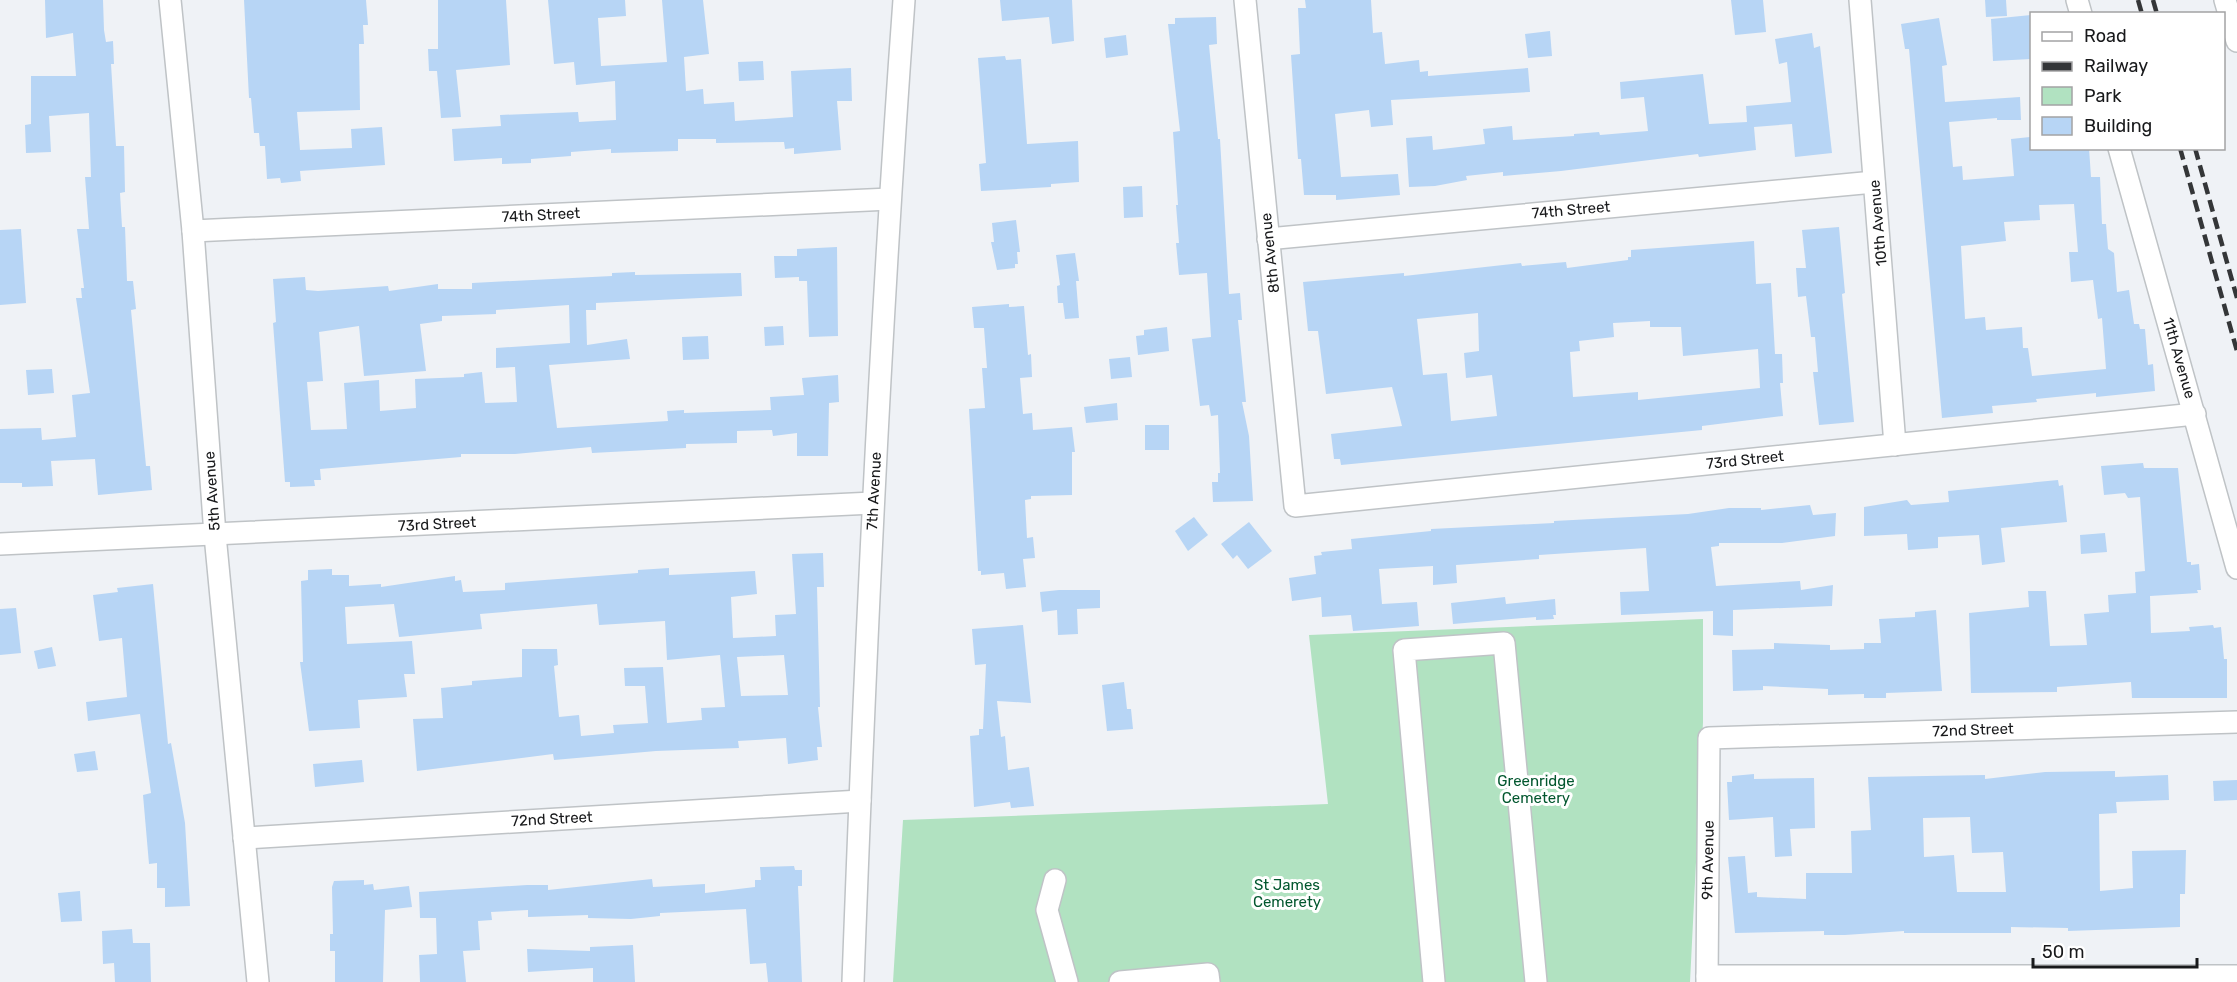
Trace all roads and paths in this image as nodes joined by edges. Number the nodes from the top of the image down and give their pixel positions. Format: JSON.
{"nodes":[{"id":1,"x":170,"y":0,"type":"edge"},
{"id":2,"x":904,"y":0,"type":"edge"},
{"id":3,"x":1245,"y":0,"type":"edge"},
{"id":4,"x":1860,"y":0,"type":"edge"},
{"id":5,"x":2225,"y":0,"type":"edge"},
{"id":6,"x":2237,"y":41,"type":"edge"},
{"id":7,"x":2120,"y":150,"type":"edge"},
{"id":8,"x":1874,"y":182,"type":"junction"},
{"id":9,"x":890,"y":199,"type":"junction"},
{"id":10,"x":193,"y":231,"type":"junction"},
{"id":11,"x":1268,"y":239,"type":"junction"},
{"id":12,"x":2195,"y":414,"type":"junction"},
{"id":13,"x":1895,"y":445,"type":"junction"},
{"id":14,"x":873,"y":503,"type":"junction"},
{"id":15,"x":1295,"y":506,"type":"joint"},
{"id":16,"x":215,"y":535,"type":"junction"},
{"id":17,"x":0,"y":544,"type":"edge"},
{"id":18,"x":2237,"y":568,"type":"edge"},
{"id":19,"x":2237,"y":722,"type":"edge"},
{"id":20,"x":1709,"y":738,"type":"joint"},
{"id":21,"x":860,"y":801,"type":"junction"},
{"id":22,"x":244,"y":838,"type":"junction"},
{"id":23,"x":1055,"y":880,"type":"dead end"},
{"id":24,"x":2237,"y":976,"type":"edge"},
{"id":25,"x":1707,"y":979,"type":"edge"},
{"id":26,"x":258,"y":982,"type":"edge"},
{"id":27,"x":853,"y":982,"type":"edge"},
{"id":28,"x":1067,"y":982,"type":"edge"},
{"id":29,"x":1120,"y":982,"type":"edge"},
{"id":30,"x":1209,"y":982,"type":"edge"},
{"id":31,"x":1434,"y":982,"type":"edge"},
{"id":32,"x":1536,"y":982,"type":"edge"}],
"edges":[{"from":1,"to":10,"type":"street","name":"5th Avenue"},
{"from":2,"to":9,"type":"street","name":"7th Avenue"},
{"from":3,"to":11,"type":"street","name":"8th Avenue"},
{"from":4,"to":8,"type":"street","name":"10th Avenue"},
{"from":5,"to":6,"type":"street"},
{"from":7,"to":12,"type":"street","name":"11th Avenue"},
{"from":8,"to":11,"type":"street","name":"74th Street"},
{"from":8,"to":13,"type":"street","name":"10th Avenue"},
{"from":9,"to":10,"type":"street","name":"74th Street"},
{"from":9,"to":14,"type":"street","name":"7th Avenue"},
{"from":10,"to":16,"type":"street","name":"5th Avenue"},
{"from":11,"to":15,"type":"street","name":"8th Avenue"},
{"from":12,"to":13,"type":"street","name":"73rd Street"},
{"from":12,"to":18,"type":"street","name":"11th Avenue"},
{"from":13,"to":15,"type":"street","name":"73rd Street"},
{"from":14,"to":16,"type":"street","name":"73rd Street"},
{"from":14,"to":21,"type":"street","name":"7th Avenue"},
{"from":16,"to":17,"type":"street","name":"73rd Street"},
{"from":16,"to":22,"type":"street","name":"5th Avenue"},
{"from":19,"to":20,"type":"street","name":"72nd Street"},
{"from":20,"to":25,"type":"street","name":"9th Avenue"},
{"from":21,"to":22,"type":"street","name":"72nd Street"},
{"from":21,"to":27,"type":"street","name":"7th Avenue"},
{"from":22,"to":26,"type":"street","name":"5th Avenue"},
{"from":23,"to":28,"type":"street"},
{"from":24,"to":25,"type":"street"},
{"from":29,"to":30,"type":"street"},
{"from":31,"to":32,"type":"street"}]}
